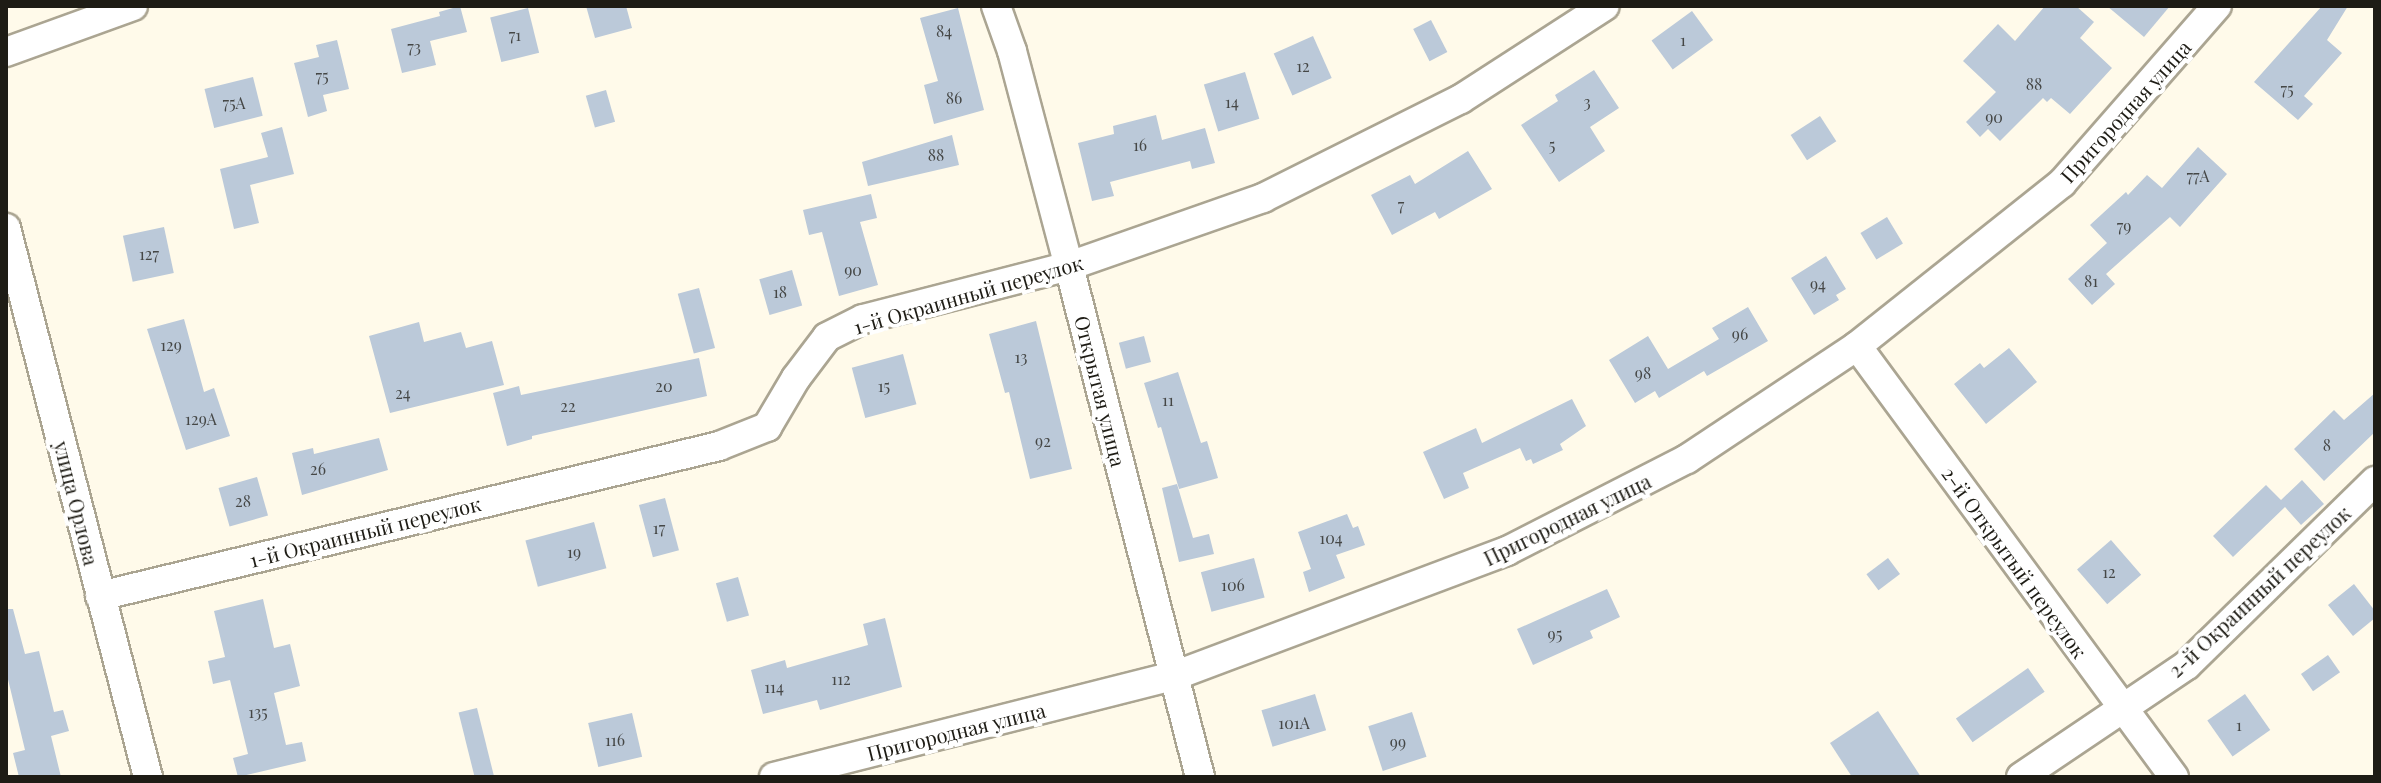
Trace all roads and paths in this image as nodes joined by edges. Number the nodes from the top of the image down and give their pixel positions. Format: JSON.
{"nodes":[{"id":1,"x":133,"y":6,"type":"edge"},
{"id":2,"x":996,"y":6,"type":"edge"},
{"id":3,"x":1605,"y":6,"type":"edge"},
{"id":4,"x":2217,"y":6,"type":"edge"},
{"id":5,"x":6,"y":52,"type":"edge"},
{"id":6,"x":6,"y":228,"type":"edge"},
{"id":7,"x":1069,"y":266,"type":"junction"},
{"id":8,"x":1857,"y":346,"type":"junction"},
{"id":9,"x":2375,"y":481,"type":"edge"},
{"id":10,"x":100,"y":596,"type":"junction"},
{"id":11,"x":1174,"y":676,"type":"junction"},
{"id":12,"x":2123,"y":708,"type":"junction"},
{"id":13,"x":148,"y":777,"type":"edge"},
{"id":14,"x":774,"y":777,"type":"edge"},
{"id":15,"x":1200,"y":777,"type":"edge"},
{"id":16,"x":2021,"y":777,"type":"edge"},
{"id":17,"x":2174,"y":777,"type":"edge"}],
"edges":[{"from":1,"to":5,"type":"street"},
{"from":2,"to":7,"type":"street","name":"Открытая улица"},
{"from":3,"to":7,"type":"street","name":"1-й Окраинный переулок"},
{"from":4,"to":8,"type":"street","name":"Пригородная улица"},
{"from":6,"to":10,"type":"street","name":"улица Орлова"},
{"from":7,"to":10,"type":"street","name":"1-й Окраинный переулок"},
{"from":7,"to":11,"type":"street","name":"Открытая улица"},
{"from":8,"to":11,"type":"street","name":"Пригородная улица"},
{"from":8,"to":12,"type":"street","name":"2-й Открытый переулок"},
{"from":9,"to":12,"type":"street","name":"2-й Окраинный переулок"},
{"from":10,"to":13,"type":"street","name":"улица Орлова"},
{"from":11,"to":14,"type":"street","name":"Пригородная улица"},
{"from":11,"to":15,"type":"street","name":"Открытая улица"},
{"from":12,"to":16,"type":"street","name":"2-й Окраинный переулок"},
{"from":12,"to":17,"type":"street","name":"2-й Открытый переулок"}]}
